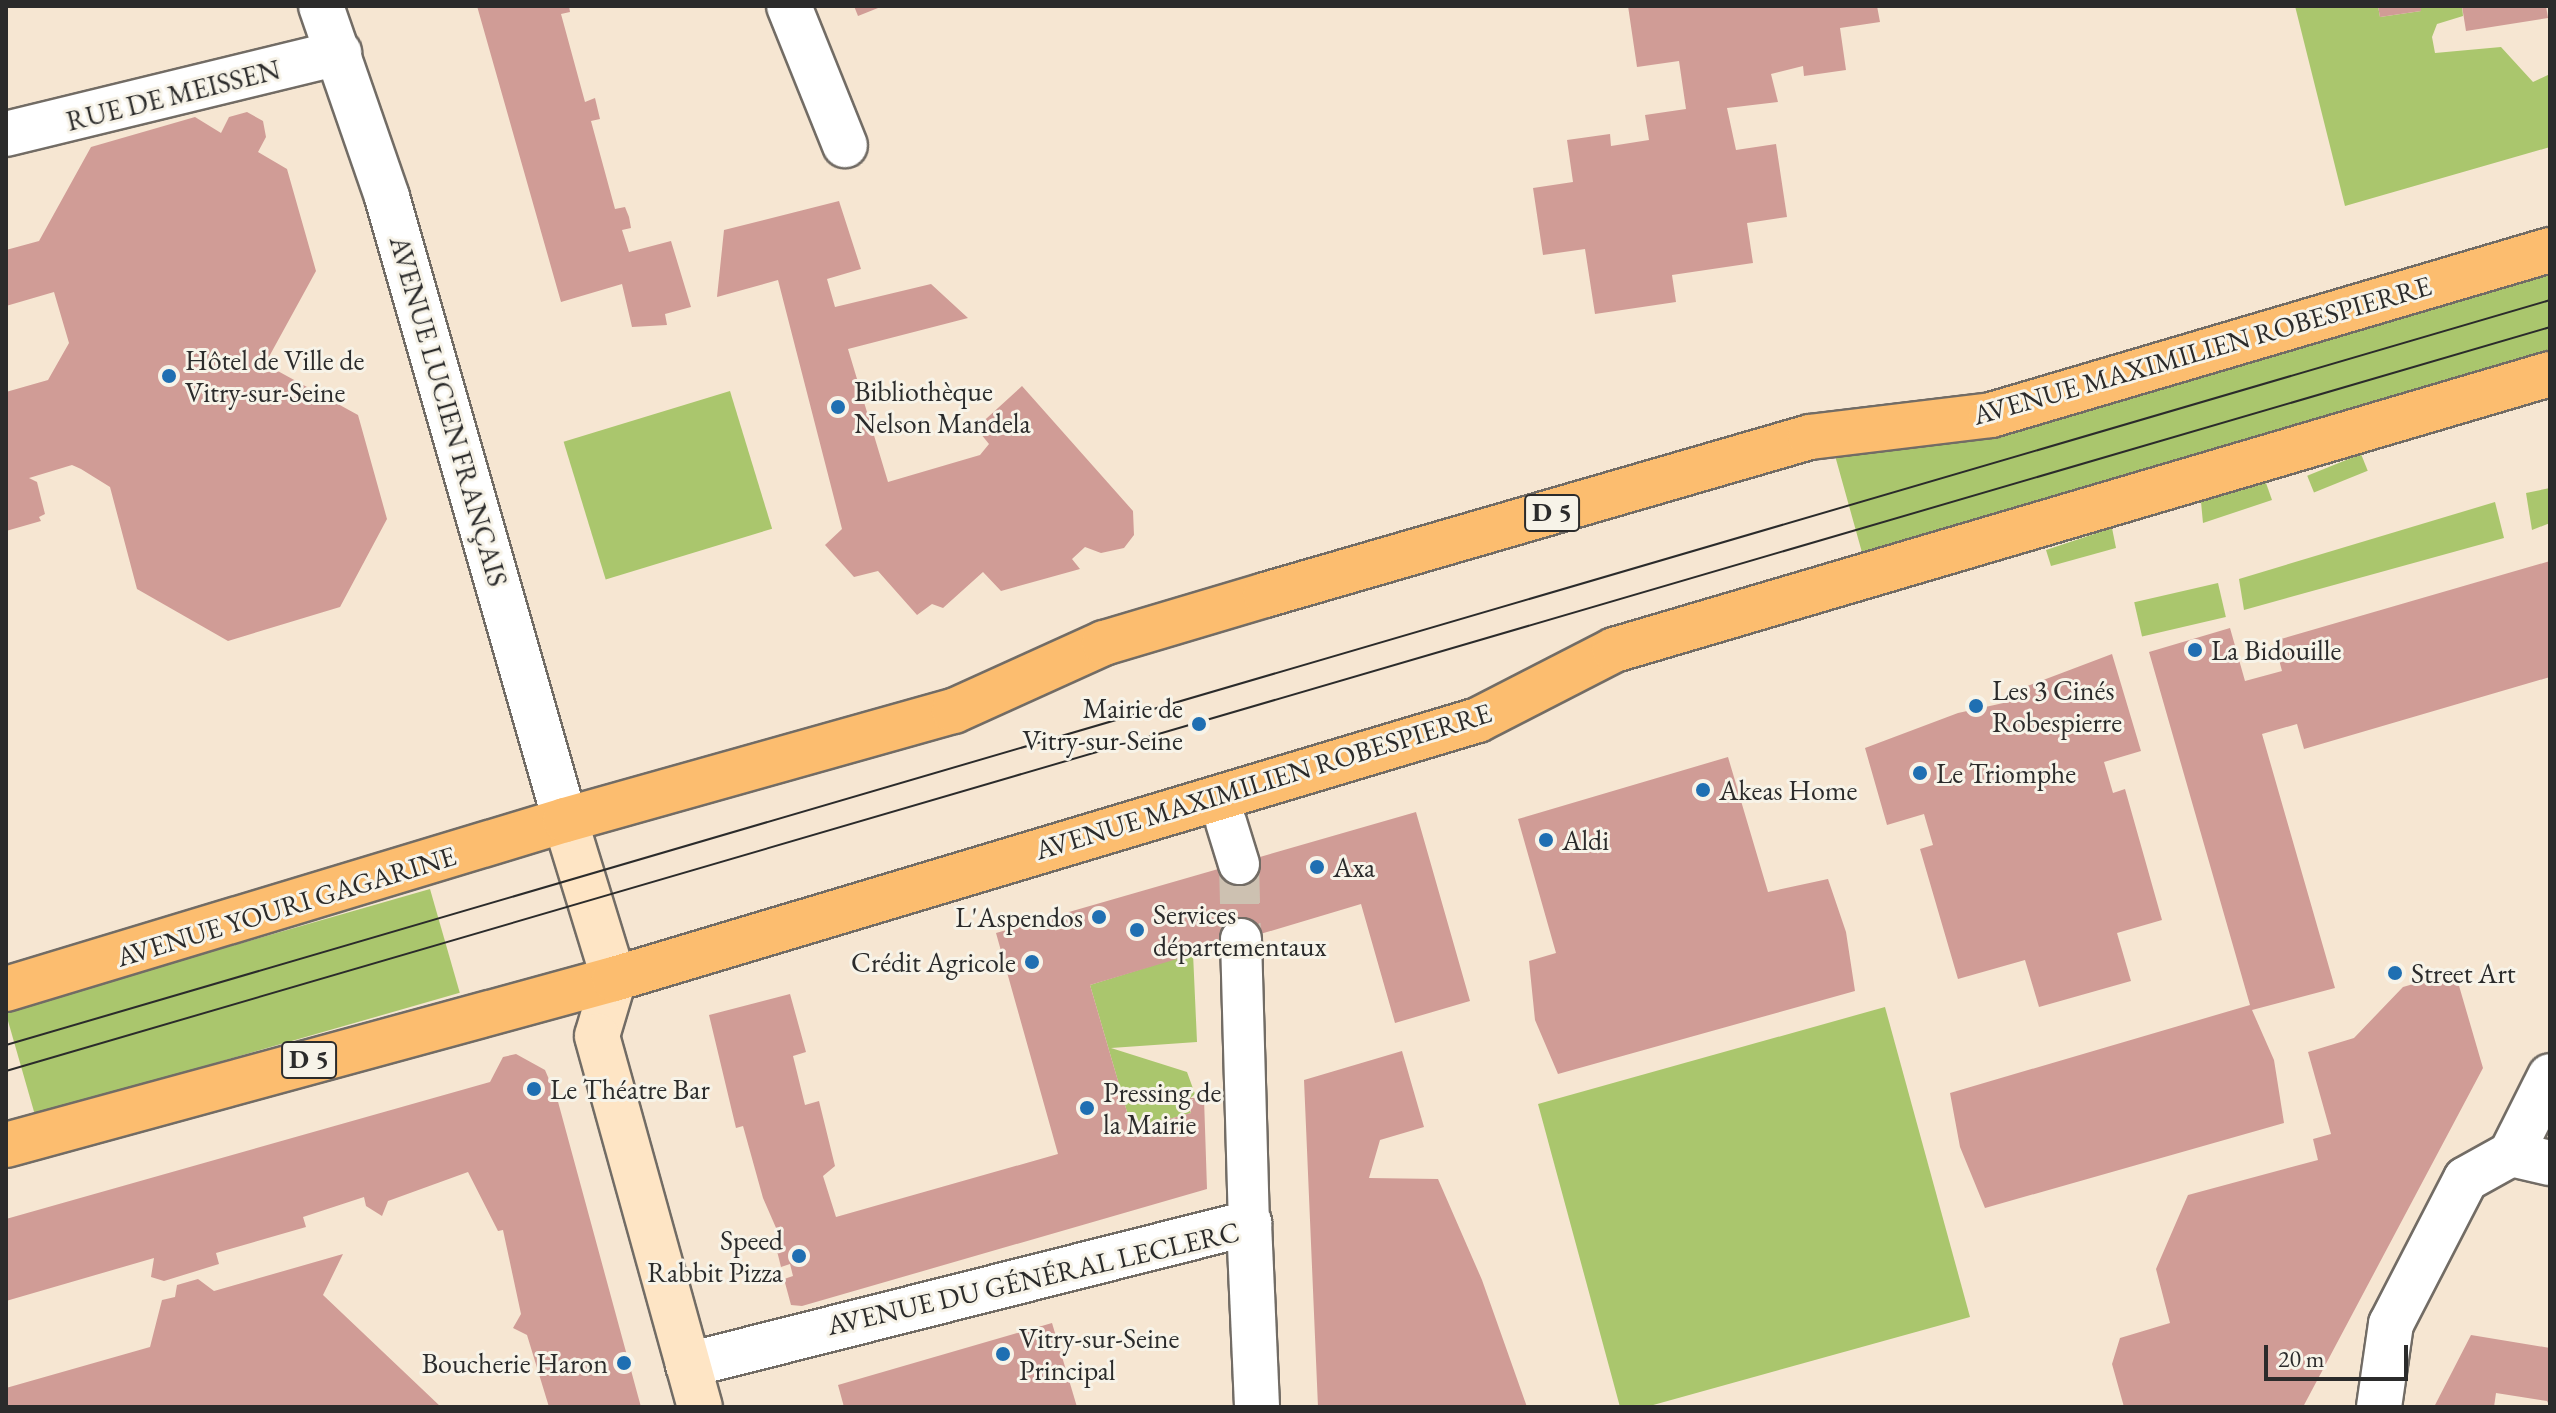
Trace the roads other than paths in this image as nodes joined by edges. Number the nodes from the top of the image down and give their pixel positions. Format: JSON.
{"nodes":[{"id":1,"x":321,"y":6,"type":"edge"},
{"id":2,"x":789,"y":6,"type":"edge"},
{"id":3,"x":339,"y":53,"type":"junction"},
{"id":4,"x":6,"y":134,"type":"edge"},
{"id":5,"x":845,"y":145,"type":"dead end"},
{"id":6,"x":2550,"y":250,"type":"edge"},
{"id":7,"x":2550,"y":374,"type":"edge"},
{"id":8,"x":565,"y":820,"type":"junction"},
{"id":9,"x":1226,"y":822,"type":"dead end"},
{"id":10,"x":1239,"y":864,"type":"tunnel mouth"},
{"id":11,"x":1241,"y":939,"type":"tunnel mouth"},
{"id":12,"x":614,"y":979,"type":"junction"},
{"id":13,"x":6,"y":989,"type":"edge"},
{"id":14,"x":2550,"y":1076,"type":"edge"},
{"id":15,"x":6,"y":1145,"type":"edge"},
{"id":16,"x":2530,"y":1159,"type":"edge"},
{"id":17,"x":1249,"y":1223,"type":"junction"},
{"id":18,"x":688,"y":1365,"type":"junction"},
{"id":19,"x":700,"y":1407,"type":"edge"},
{"id":20,"x":1257,"y":1407,"type":"edge"},
{"id":21,"x":2379,"y":1407,"type":"edge"}],
"edges":[{"from":1,"to":3,"type":"street","name":"AVENUE LUCIEN FRANÇAIS"},
{"from":2,"to":5,"type":"street"},
{"from":3,"to":4,"type":"street","name":"RUE DE MEISSEN"},
{"from":3,"to":8,"type":"street","name":"AVENUE LUCIEN FRANÇAIS"},
{"from":6,"to":8,"type":"main road","name":"AVENUE MAXIMILIEN ROBESPIERRE","number":"D 5"},
{"from":7,"to":12,"type":"main road","name":"AVENUE MAXIMILIEN ROBESPIERRE","number":"D 5"},
{"from":8,"to":12,"type":"main road"},
{"from":8,"to":13,"type":"main road","name":"AVENUE YOURI GAGARINE","number":"D 5"},
{"from":9,"to":10,"type":"street"},
{"from":11,"to":17,"type":"street"},
{"from":12,"to":15,"type":"main road","number":"D 5"},
{"from":12,"to":18,"type":"main road"},
{"from":14,"to":16,"type":"street"},
{"from":16,"to":21,"type":"street"},
{"from":17,"to":18,"type":"street","name":"AVENUE DU GÉNÉRAL LECLERC"},
{"from":17,"to":20,"type":"street","name":"AVENUE DU GÉNÉRAL LECLERC"},
{"from":18,"to":19,"type":"main road"}]}
